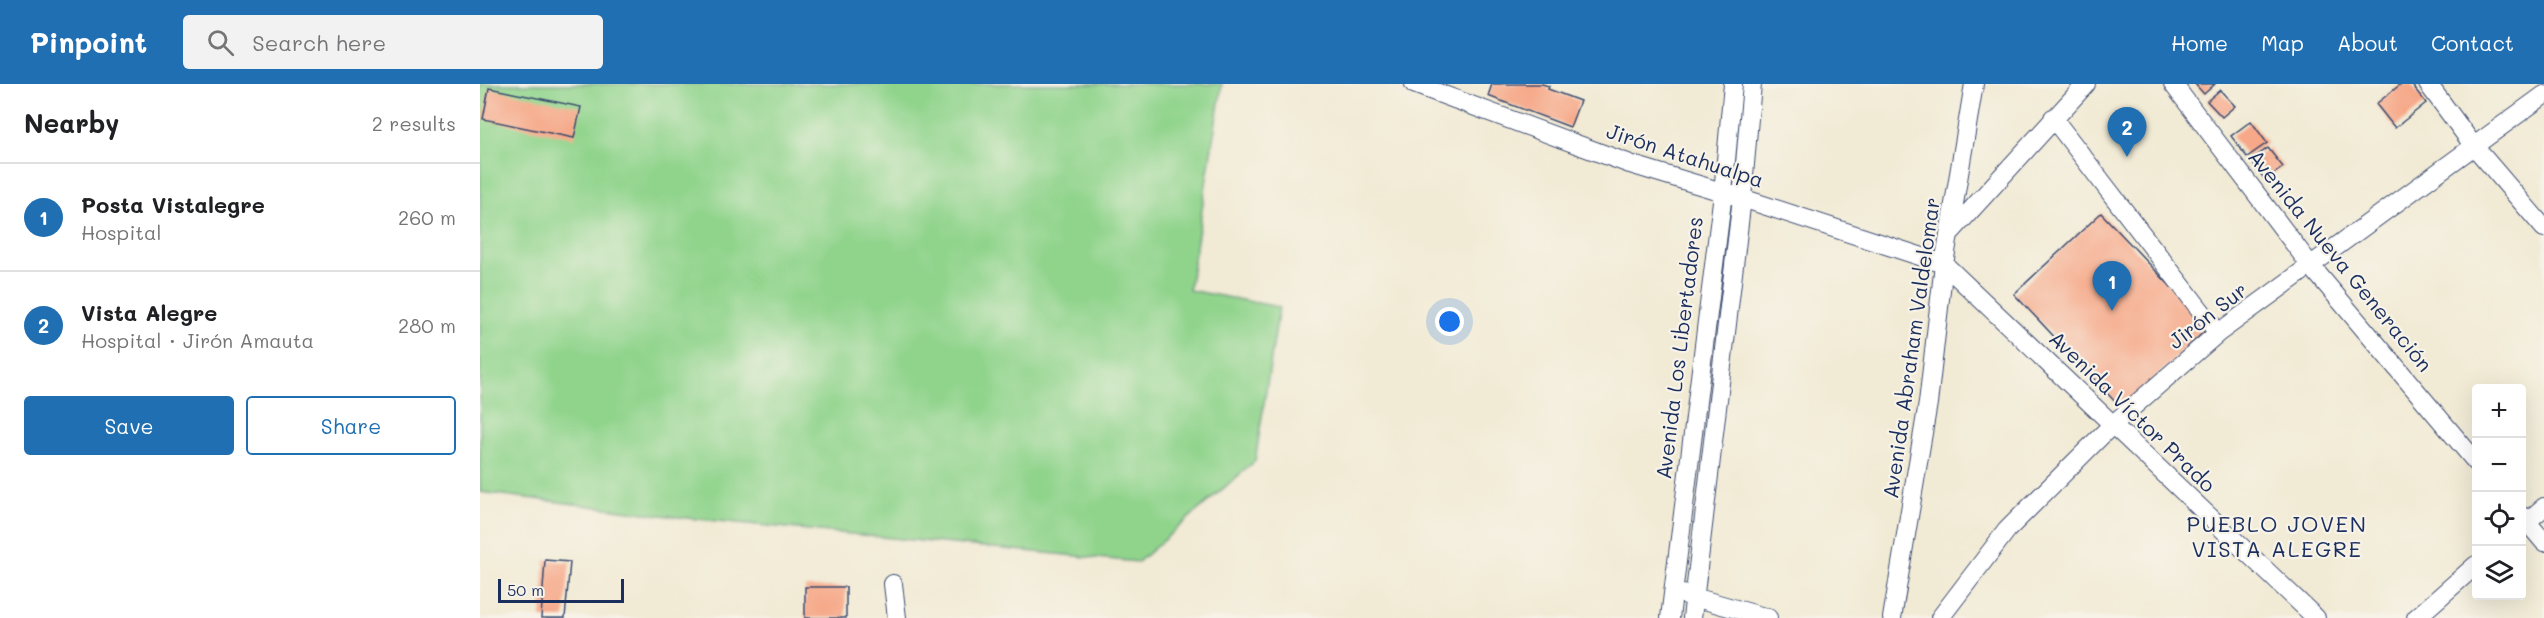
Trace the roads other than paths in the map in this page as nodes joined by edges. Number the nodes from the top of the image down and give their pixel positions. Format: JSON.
{"nodes":[{"id":1,"x":1414,"y":84,"type":"edge"},
{"id":2,"x":1733,"y":84,"type":"edge"},
{"id":3,"x":1752,"y":84,"type":"edge"},
{"id":4,"x":1974,"y":84,"type":"edge"},
{"id":5,"x":2086,"y":84,"type":"edge"},
{"id":6,"x":2173,"y":84,"type":"edge"},
{"id":7,"x":2428,"y":84,"type":"edge"},
{"id":8,"x":2544,"y":95,"type":"edge"},
{"id":9,"x":2053,"y":118,"type":"junction"},
{"id":10,"x":2473,"y":145,"type":"junction"},
{"id":11,"x":1723,"y":193,"type":"junction"},
{"id":12,"x":1742,"y":198,"type":"junction"},
{"id":13,"x":2544,"y":228,"type":"edge"},
{"id":14,"x":1951,"y":232,"type":"junction"},
{"id":15,"x":1944,"y":264,"type":"junction"},
{"id":16,"x":2311,"y":266,"type":"junction"},
{"id":17,"x":2218,"y":333,"type":"junction"},
{"id":18,"x":2112,"y":425,"type":"junction"},
{"id":19,"x":1691,"y":438,"type":"junction"},
{"id":20,"x":1713,"y":441,"type":"junction"},
{"id":21,"x":2472,"y":457,"type":"edge"},
{"id":22,"x":1684,"y":494,"type":"junction"},
{"id":23,"x":1706,"y":496,"type":"junction"},
{"id":24,"x":2544,"y":507,"type":"edge"},
{"id":25,"x":2526,"y":519,"type":"edge"},
{"id":26,"x":2526,"y":524,"type":"edge"},
{"id":27,"x":2544,"y":542,"type":"edge"},
{"id":28,"x":2472,"y":569,"type":"edge"},
{"id":29,"x":893,"y":584,"type":"dead end"},
{"id":30,"x":1673,"y":592,"type":"junction"},
{"id":31,"x":1694,"y":596,"type":"junction"},
{"id":32,"x":897,"y":618,"type":"edge"},
{"id":33,"x":1670,"y":618,"type":"edge"},
{"id":34,"x":1692,"y":618,"type":"edge"},
{"id":35,"x":1768,"y":618,"type":"edge"},
{"id":36,"x":1892,"y":618,"type":"edge"},
{"id":37,"x":1940,"y":618,"type":"edge"},
{"id":38,"x":2316,"y":618,"type":"edge"},
{"id":39,"x":2416,"y":618,"type":"edge"}],
"edges":[{"from":1,"to":11,"type":"street","name":"Jirón Atahualpa"},
{"from":2,"to":11,"type":"street","name":"Avenida Los Libertadores"},
{"from":3,"to":12,"type":"street","name":"Avenida Los Libertadores"},
{"from":4,"to":14,"type":"street","name":"Avenida Abraham Valdelomar"},
{"from":5,"to":9,"type":"street"},
{"from":6,"to":16,"type":"street","name":"Avenida Nueva Generación"},
{"from":7,"to":10,"type":"street"},
{"from":8,"to":10,"type":"street","name":"Jirón Sur"},
{"from":9,"to":14,"type":"street"},
{"from":9,"to":17,"type":"street"},
{"from":10,"to":13,"type":"street"},
{"from":10,"to":16,"type":"street","name":"Jirón Sur"},
{"from":11,"to":12,"type":"street","name":"Jirón Atahualpa"},
{"from":11,"to":19,"type":"street","name":"Avenida Los Libertadores"},
{"from":12,"to":15,"type":"street","name":"Jirón Atahualpa"},
{"from":12,"to":20,"type":"street","name":"Avenida Los Libertadores"},
{"from":14,"to":15,"type":"street","name":"Avenida Abraham Valdelomar"},
{"from":15,"to":18,"type":"street","name":"Avenida Víctor Prado"},
{"from":15,"to":36,"type":"street","name":"Avenida Abraham Valdelomar"},
{"from":16,"to":17,"type":"street","name":"Jirón Sur"},
{"from":16,"to":21,"type":"street","name":"Avenida Nueva Generación"},
{"from":17,"to":18,"type":"street","name":"Jirón Sur"},
{"from":18,"to":37,"type":"street","name":"Jirón Sur"},
{"from":18,"to":38,"type":"street","name":"Avenida Víctor Prado"},
{"from":19,"to":20,"type":"street"},
{"from":19,"to":22,"type":"street","name":"Avenida Los Libertadores"},
{"from":20,"to":23,"type":"street","name":"Avenida Los Libertadores"},
{"from":22,"to":23,"type":"street"},
{"from":22,"to":30,"type":"street","name":"Avenida Los Libertadores"},
{"from":23,"to":31,"type":"street","name":"Avenida Los Libertadores"},
{"from":24,"to":25,"type":"street"},
{"from":26,"to":27,"type":"street"},
{"from":28,"to":39,"type":"street"},
{"from":29,"to":32,"type":"street"},
{"from":30,"to":31,"type":"street"},
{"from":30,"to":33,"type":"street","name":"Avenida Los Libertadores"},
{"from":31,"to":34,"type":"street","name":"Avenida Los Libertadores"},
{"from":31,"to":35,"type":"street"}]}
